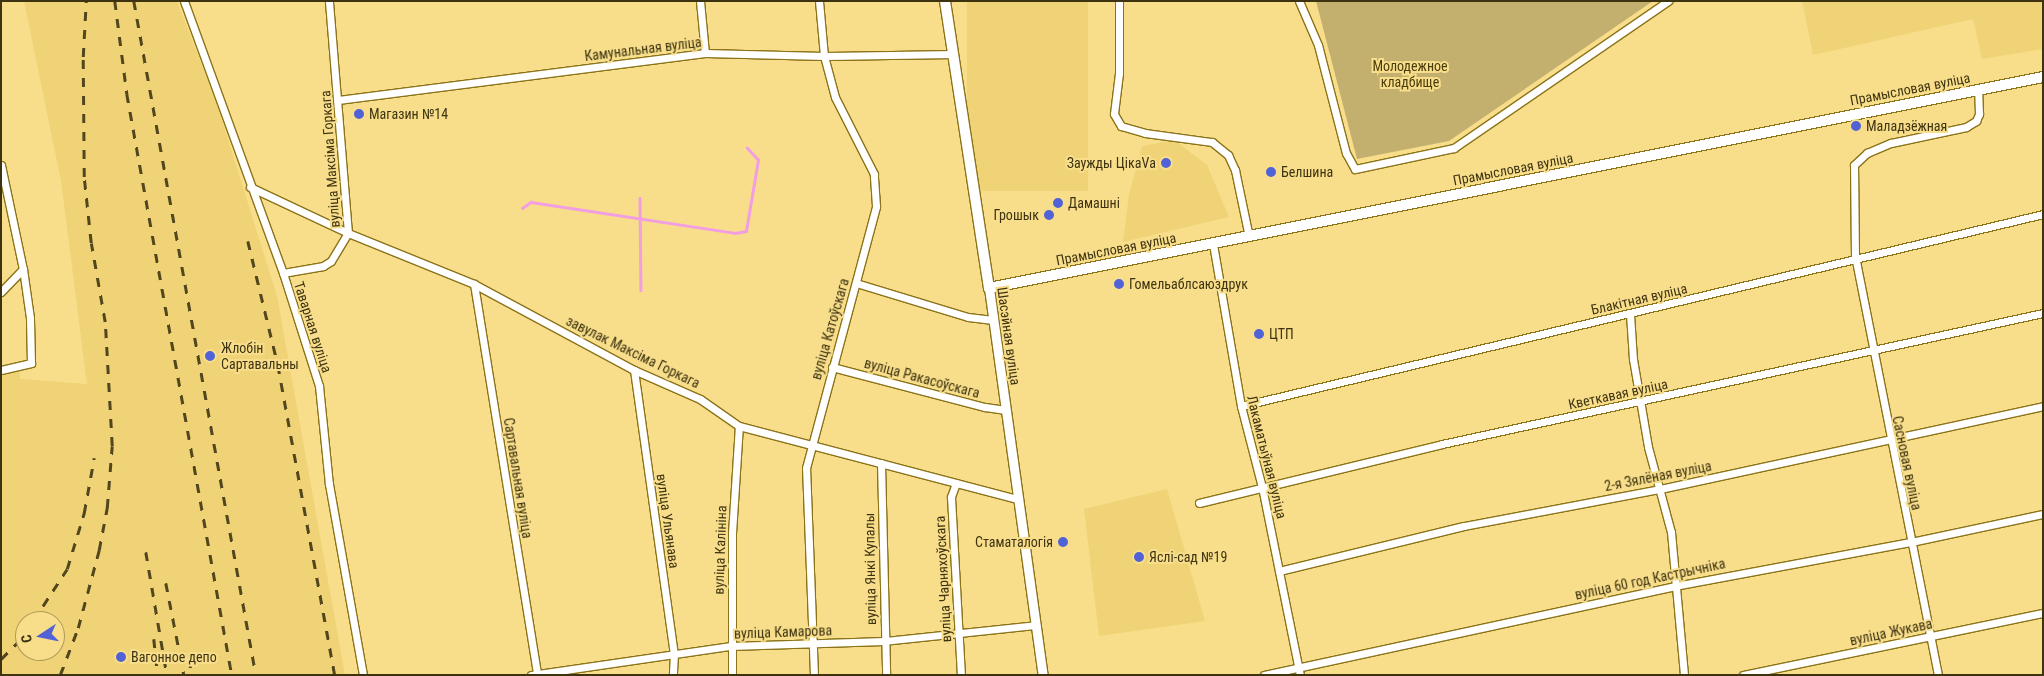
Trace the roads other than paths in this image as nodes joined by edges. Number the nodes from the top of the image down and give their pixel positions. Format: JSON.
{"nodes":[{"id":1,"x":184,"y":1,"type":"edge"},
{"id":2,"x":330,"y":1,"type":"edge"},
{"id":3,"x":700,"y":1,"type":"edge"},
{"id":4,"x":819,"y":1,"type":"edge"},
{"id":5,"x":945,"y":1,"type":"edge"},
{"id":6,"x":1118,"y":1,"type":"edge"},
{"id":7,"x":1299,"y":1,"type":"edge"},
{"id":8,"x":1668,"y":1,"type":"edge"},
{"id":9,"x":705,"y":54,"type":"junction"},
{"id":10,"x":954,"y":54,"type":"junction"},
{"id":11,"x":824,"y":56,"type":"junction"},
{"id":12,"x":2043,"y":77,"type":"edge"},
{"id":13,"x":1978,"y":90,"type":"junction"},
{"id":14,"x":338,"y":100,"type":"junction"},
{"id":15,"x":1,"y":165,"type":"edge"},
{"id":16,"x":250,"y":187,"type":"junction"},
{"id":17,"x":2043,"y":214,"type":"edge"},
{"id":18,"x":348,"y":233,"type":"junction"},
{"id":19,"x":1249,"y":237,"type":"junction"},
{"id":20,"x":1213,"y":244,"type":"junction"},
{"id":21,"x":1855,"y":256,"type":"junction"},
{"id":22,"x":22,"y":269,"type":"junction"},
{"id":23,"x":282,"y":273,"type":"junction"},
{"id":24,"x":856,"y":283,"type":"junction"},
{"id":25,"x":474,"y":284,"type":"junction"},
{"id":26,"x":989,"y":288,"type":"junction"},
{"id":27,"x":2,"y":291,"type":"edge"},
{"id":28,"x":2043,"y":313,"type":"edge"},
{"id":29,"x":1630,"y":314,"type":"junction"},
{"id":30,"x":994,"y":320,"type":"junction"},
{"id":31,"x":1872,"y":351,"type":"junction"},
{"id":32,"x":832,"y":368,"type":"junction"},
{"id":33,"x":1,"y":370,"type":"edge"},
{"id":34,"x":634,"y":370,"type":"junction"},
{"id":35,"x":1640,"y":402,"type":"junction"},
{"id":36,"x":1241,"y":406,"type":"junction"},
{"id":37,"x":2043,"y":406,"type":"edge"},
{"id":38,"x":1006,"y":410,"type":"junction"},
{"id":39,"x":739,"y":426,"type":"junction"},
{"id":40,"x":1891,"y":441,"type":"junction"},
{"id":41,"x":812,"y":444,"type":"junction"},
{"id":42,"x":880,"y":463,"type":"junction"},
{"id":43,"x":956,"y":483,"type":"junction"},
{"id":44,"x":1262,"y":487,"type":"junction"},
{"id":45,"x":1660,"y":489,"type":"junction"},
{"id":46,"x":1018,"y":499,"type":"junction"},
{"id":47,"x":1199,"y":503,"type":"dead end"},
{"id":48,"x":2043,"y":514,"type":"edge"},
{"id":49,"x":1911,"y":542,"type":"junction"},
{"id":50,"x":1279,"y":571,"type":"junction"},
{"id":51,"x":1674,"y":586,"type":"junction"},
{"id":52,"x":2043,"y":613,"type":"edge"},
{"id":53,"x":1036,"y":626,"type":"junction"},
{"id":54,"x":958,"y":634,"type":"junction"},
{"id":55,"x":1931,"y":636,"type":"junction"},
{"id":56,"x":884,"y":641,"type":"junction"},
{"id":57,"x":815,"y":644,"type":"junction"},
{"id":58,"x":731,"y":646,"type":"junction"},
{"id":59,"x":674,"y":653,"type":"junction"},
{"id":60,"x":1300,"y":671,"type":"edge"},
{"id":61,"x":535,"y":674,"type":"edge"},
{"id":62,"x":363,"y":675,"type":"edge"},
{"id":63,"x":673,"y":675,"type":"edge"},
{"id":64,"x":732,"y":675,"type":"edge"},
{"id":65,"x":814,"y":675,"type":"edge"},
{"id":66,"x":886,"y":675,"type":"edge"},
{"id":67,"x":961,"y":675,"type":"edge"},
{"id":68,"x":1043,"y":675,"type":"edge"},
{"id":69,"x":1264,"y":675,"type":"edge"},
{"id":70,"x":1684,"y":675,"type":"edge"},
{"id":71,"x":1743,"y":675,"type":"edge"},
{"id":72,"x":1938,"y":675,"type":"edge"}],
"edges":[{"from":1,"to":16,"type":"street","name":"Таварная вуліца"},
{"from":2,"to":14,"type":"street","name":"вуліца Максіма Горкага"},
{"from":3,"to":9,"type":"street"},
{"from":4,"to":11,"type":"street","name":"вуліца Катоўскага"},
{"from":5,"to":10,"type":"main road","name":"Шасэйная вуліца"},
{"from":6,"to":19,"type":"street"},
{"from":7,"to":8,"type":"street"},
{"from":9,"to":11,"type":"street","name":"Камунальная вуліца"},
{"from":9,"to":14,"type":"street","name":"Камунальная вуліца"},
{"from":10,"to":11,"type":"street","name":"Камунальная вуліца"},
{"from":10,"to":26,"type":"main road","name":"Шасэйная вуліца"},
{"from":11,"to":24,"type":"street","name":"вуліца Катоўскага"},
{"from":12,"to":13,"type":"main road","name":"Прамысловая вуліца"},
{"from":13,"to":19,"type":"main road","name":"Прамысловая вуліца"},
{"from":13,"to":21,"type":"street","name":"Сасновая вуліца"},
{"from":14,"to":18,"type":"street","name":"вуліца Максіма Горкага"},
{"from":15,"to":22,"type":"street"},
{"from":16,"to":18,"type":"street","name":"завулак Максіма Горкага"},
{"from":16,"to":23,"type":"street","name":"Таварная вуліца"},
{"from":17,"to":21,"type":"street","name":"Блакітная вуліца"},
{"from":18,"to":23,"type":"street","name":"вуліца Максіма Горкага"},
{"from":18,"to":25,"type":"street","name":"завулак Максіма Горкага"},
{"from":19,"to":20,"type":"main road","name":"Прамысловая вуліца"},
{"from":20,"to":26,"type":"main road","name":"Прамысловая вуліца"},
{"from":20,"to":36,"type":"street","name":"Лакаматыўная вуліца"},
{"from":21,"to":29,"type":"street","name":"Блакітная вуліца"},
{"from":21,"to":31,"type":"street","name":"Сасновая вуліца"},
{"from":22,"to":27,"type":"street"},
{"from":22,"to":33,"type":"street"},
{"from":23,"to":62,"type":"street","name":"Таварная вуліца"},
{"from":24,"to":30,"type":"street"},
{"from":24,"to":32,"type":"street","name":"вуліца Катоўскага"},
{"from":25,"to":34,"type":"street","name":"завулак Максіма Горкага"},
{"from":25,"to":61,"type":"street","name":"Сартавальная вуліца"},
{"from":26,"to":30,"type":"street","name":"Шасэйная вуліца"},
{"from":28,"to":31,"type":"street","name":"Кветкавая вуліца"},
{"from":29,"to":35,"type":"street"},
{"from":29,"to":36,"type":"street","name":"Блакітная вуліца"},
{"from":30,"to":38,"type":"street","name":"Шасэйная вуліца"},
{"from":31,"to":35,"type":"street","name":"Кветкавая вуліца"},
{"from":31,"to":40,"type":"street","name":"Сасновая вуліца"},
{"from":32,"to":38,"type":"street","name":"вуліца Ракасоўскага"},
{"from":32,"to":41,"type":"street","name":"вуліца Катоўскага"},
{"from":34,"to":39,"type":"street","name":"завулак Максіма Горкага"},
{"from":34,"to":59,"type":"street","name":"вуліца Ульянава"},
{"from":35,"to":44,"type":"street","name":"Кветкавая вуліца"},
{"from":35,"to":45,"type":"street"},
{"from":36,"to":44,"type":"street","name":"Лакаматыўная вуліца"},
{"from":37,"to":40,"type":"street","name":"2-я Зялёная вуліца"},
{"from":38,"to":46,"type":"street","name":"Шасэйная вуліца"},
{"from":39,"to":41,"type":"street","name":"завулак Максіма Горкага"},
{"from":39,"to":58,"type":"street","name":"вуліца Калініна"},
{"from":40,"to":45,"type":"street","name":"2-я Зялёная вуліца"},
{"from":40,"to":49,"type":"street","name":"Сасновая вуліца"},
{"from":41,"to":42,"type":"street","name":"завулак Максіма Горкага"},
{"from":41,"to":57,"type":"street","name":"вуліца Катоўскага"},
{"from":42,"to":43,"type":"street","name":"завулак Максіма Горкага"},
{"from":42,"to":56,"type":"street","name":"вуліца Янкі Купалы"},
{"from":43,"to":46,"type":"street","name":"завулак Максіма Горкага"},
{"from":43,"to":54,"type":"street","name":"вуліца Чарняхоўскага"},
{"from":44,"to":47,"type":"street","name":"Кветкавая вуліца"},
{"from":44,"to":50,"type":"street","name":"Лакаматыўная вуліца"},
{"from":45,"to":50,"type":"street","name":"2-я Зялёная вуліца"},
{"from":45,"to":51,"type":"street"},
{"from":46,"to":53,"type":"street","name":"Шасэйная вуліца"},
{"from":48,"to":49,"type":"street","name":"вуліца 60 год Кастрычніка"},
{"from":49,"to":51,"type":"street","name":"вуліца 60 год Кастрычніка"},
{"from":49,"to":55,"type":"street","name":"Сасновая вуліца"},
{"from":50,"to":60,"type":"street","name":"Лакаматыўная вуліца"},
{"from":51,"to":60,"type":"street","name":"вуліца 60 год Кастрычніка"},
{"from":51,"to":70,"type":"street"},
{"from":52,"to":55,"type":"street","name":"вуліца Жукава"},
{"from":53,"to":54,"type":"street","name":"вуліца Камарова"},
{"from":53,"to":68,"type":"street","name":"Шасэйная вуліца"},
{"from":54,"to":56,"type":"street","name":"вуліца Камарова"},
{"from":54,"to":67,"type":"street","name":"вуліца Чарняхоўскага"},
{"from":55,"to":71,"type":"street","name":"вуліца Жукава"},
{"from":55,"to":72,"type":"street","name":"Сасновая вуліца"},
{"from":56,"to":57,"type":"street","name":"вуліца Камарова"},
{"from":56,"to":66,"type":"street","name":"вуліца Янкі Купалы"},
{"from":57,"to":58,"type":"street","name":"вуліца Камарова"},
{"from":57,"to":65,"type":"street","name":"вуліца Катоўскага"},
{"from":58,"to":59,"type":"street","name":"вуліца Камарова"},
{"from":58,"to":64,"type":"street","name":"вуліца Калініна"},
{"from":59,"to":61,"type":"street","name":"вуліца Камарова"},
{"from":59,"to":63,"type":"street","name":"вуліца Ульянава"},
{"from":60,"to":69,"type":"street","name":"вуліца 60 год Кастрычніка"}]}
